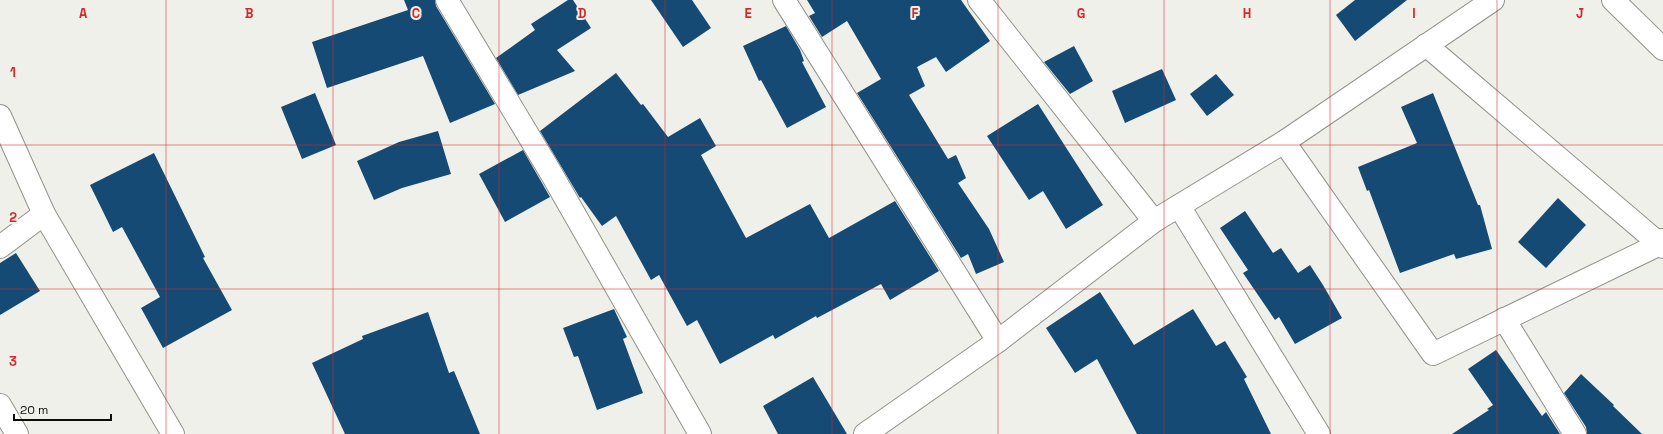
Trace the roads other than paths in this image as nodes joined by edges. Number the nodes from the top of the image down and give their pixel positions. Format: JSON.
{"nodes":[{"id":1,"x":447,"y":0,"type":"edge"},
{"id":2,"x":784,"y":0,"type":"edge"},
{"id":3,"x":979,"y":0,"type":"edge"},
{"id":4,"x":1493,"y":0,"type":"edge"},
{"id":5,"x":1612,"y":0,"type":"edge"},
{"id":6,"x":1426,"y":45,"type":"junction"},
{"id":7,"x":1663,"y":49,"type":"edge"},
{"id":8,"x":0,"y":116,"type":"edge"},
{"id":9,"x":1284,"y":142,"type":"junction"},
{"id":10,"x":1179,"y":206,"type":"junction"},
{"id":11,"x":44,"y":214,"type":"junction"},
{"id":12,"x":1154,"y":221,"type":"junction"},
{"id":13,"x":1662,"y":244,"type":"edge"},
{"id":14,"x":0,"y":247,"type":"edge"},
{"id":15,"x":1504,"y":319,"type":"junction"},
{"id":16,"x":998,"y":341,"type":"junction"},
{"id":17,"x":0,"y":405,"type":"edge"},
{"id":18,"x":17,"y":434,"type":"edge"},
{"id":19,"x":173,"y":434,"type":"edge"},
{"id":20,"x":700,"y":434,"type":"edge"},
{"id":21,"x":865,"y":434,"type":"edge"},
{"id":22,"x":1319,"y":434,"type":"edge"},
{"id":23,"x":1576,"y":434,"type":"edge"}],
"edges":[{"from":1,"to":20,"type":"street"},
{"from":2,"to":16,"type":"street"},
{"from":3,"to":12,"type":"street"},
{"from":4,"to":6,"type":"street"},
{"from":5,"to":7,"type":"street"},
{"from":6,"to":9,"type":"street"},
{"from":6,"to":13,"type":"street"},
{"from":8,"to":11,"type":"street"},
{"from":9,"to":10,"type":"street"},
{"from":9,"to":15,"type":"street"},
{"from":10,"to":12,"type":"street"},
{"from":10,"to":22,"type":"street"},
{"from":11,"to":14,"type":"street"},
{"from":11,"to":19,"type":"street"},
{"from":12,"to":16,"type":"street"},
{"from":13,"to":15,"type":"street"},
{"from":15,"to":23,"type":"street"},
{"from":16,"to":21,"type":"street"},
{"from":17,"to":18,"type":"street"}]}
